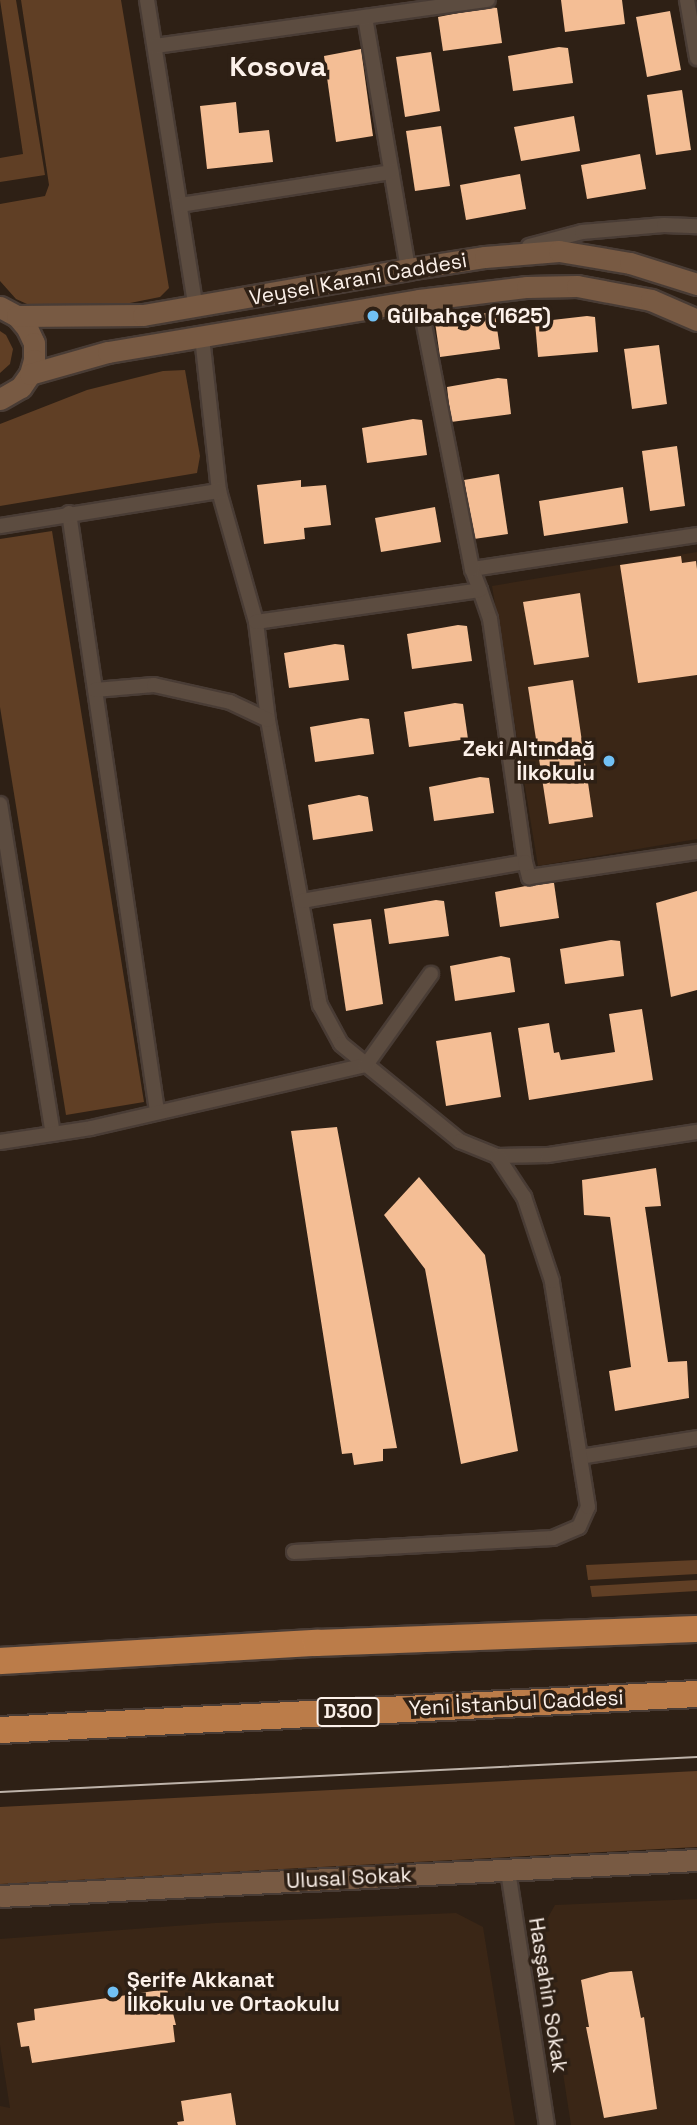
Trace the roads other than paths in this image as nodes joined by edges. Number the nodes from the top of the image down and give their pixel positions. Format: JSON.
{"nodes":[{"id":1,"x":147,"y":0,"type":"edge"},
{"id":2,"x":488,"y":0,"type":"edge"},
{"id":3,"x":687,"y":0,"type":"edge"},
{"id":4,"x":468,"y":2,"type":"edge"},
{"id":5,"x":365,"y":18,"type":"junction"},
{"id":6,"x":155,"y":46,"type":"junction"},
{"id":7,"x":697,"y":58,"type":"edge"},
{"id":8,"x":391,"y":173,"type":"junction"},
{"id":9,"x":180,"y":205,"type":"junction"},
{"id":10,"x":697,"y":226,"type":"edge"},
{"id":11,"x":485,"y":257,"type":"junction"},
{"id":12,"x":408,"y":269,"type":"junction"},
{"id":13,"x":697,"y":284,"type":"edge"},
{"id":14,"x":419,"y":300,"type":"junction"},
{"id":15,"x":196,"y":308,"type":"junction"},
{"id":16,"x":8,"y":312,"type":"edge"},
{"id":17,"x":697,"y":320,"type":"edge"},
{"id":18,"x":202,"y":337,"type":"junction"},
{"id":19,"x":30,"y":374,"type":"junction"},
{"id":20,"x":0,"y":399,"type":"edge"},
{"id":21,"x":219,"y":491,"type":"junction"},
{"id":22,"x":69,"y":513,"type":"junction"},
{"id":23,"x":0,"y":526,"type":"edge"},
{"id":24,"x":697,"y":535,"type":"edge"},
{"id":25,"x":472,"y":569,"type":"junction"},
{"id":26,"x":480,"y":590,"type":"junction"},
{"id":27,"x":256,"y":622,"type":"junction"},
{"id":28,"x":95,"y":690,"type":"junction"},
{"id":29,"x":268,"y":720,"type":"junction"},
{"id":30,"x":0,"y":804,"type":"edge"},
{"id":31,"x":697,"y":852,"type":"edge"},
{"id":32,"x":525,"y":862,"type":"junction"},
{"id":33,"x":302,"y":901,"type":"junction"},
{"id":34,"x":431,"y":974,"type":"dead end"},
{"id":35,"x":366,"y":1065,"type":"junction"},
{"id":36,"x":157,"y":1111,"type":"junction"},
{"id":37,"x":697,"y":1132,"type":"edge"},
{"id":38,"x":53,"y":1134,"type":"junction"},
{"id":39,"x":0,"y":1142,"type":"edge"},
{"id":40,"x":497,"y":1156,"type":"junction"},
{"id":41,"x":697,"y":1438,"type":"edge"},
{"id":42,"x":580,"y":1457,"type":"junction"},
{"id":43,"x":294,"y":1552,"type":"dead end"},
{"id":44,"x":697,"y":1629,"type":"edge"},
{"id":45,"x":0,"y":1661,"type":"edge"},
{"id":46,"x":697,"y":1694,"type":"edge"},
{"id":47,"x":0,"y":1730,"type":"edge"},
{"id":48,"x":697,"y":1860,"type":"edge"},
{"id":49,"x":508,"y":1871,"type":"junction"},
{"id":50,"x":0,"y":1896,"type":"edge"},
{"id":51,"x":547,"y":2125,"type":"edge"}],
"edges":[{"from":1,"to":6,"type":"street"},
{"from":2,"to":4,"type":"street"},
{"from":3,"to":7,"type":"street"},
{"from":4,"to":5,"type":"street"},
{"from":5,"to":6,"type":"street"},
{"from":5,"to":8,"type":"street"},
{"from":6,"to":9,"type":"street"},
{"from":8,"to":9,"type":"street"},
{"from":8,"to":12,"type":"street"},
{"from":9,"to":15,"type":"street"},
{"from":10,"to":11,"type":"street"},
{"from":11,"to":12,"type":"main road","name":"Veysel Karani Caddesi"},
{"from":11,"to":13,"type":"main road","name":"Veysel Karani Caddesi"},
{"from":12,"to":15,"type":"main road","name":"Veysel Karani Caddesi"},
{"from":14,"to":17,"type":"main road","name":"Veysel Karani Caddesi"},
{"from":14,"to":18,"type":"main road","name":"Veysel Karani Caddesi"},
{"from":14,"to":25,"type":"street"},
{"from":15,"to":16,"type":"main road","name":"Veysel Karani Caddesi"},
{"from":16,"to":19,"type":"main road"},
{"from":18,"to":19,"type":"main road","name":"Veysel Karani Caddesi"},
{"from":18,"to":21,"type":"street"},
{"from":19,"to":20,"type":"main road"},
{"from":21,"to":22,"type":"street"},
{"from":21,"to":27,"type":"street"},
{"from":22,"to":23,"type":"street"},
{"from":22,"to":28,"type":"street"},
{"from":24,"to":25,"type":"street"},
{"from":25,"to":26,"type":"street"},
{"from":26,"to":27,"type":"street"},
{"from":26,"to":32,"type":"street"},
{"from":27,"to":29,"type":"street"},
{"from":28,"to":29,"type":"street"},
{"from":28,"to":36,"type":"street"},
{"from":29,"to":33,"type":"street"},
{"from":30,"to":38,"type":"street"},
{"from":31,"to":32,"type":"street"},
{"from":32,"to":33,"type":"street"},
{"from":33,"to":35,"type":"street"},
{"from":34,"to":35,"type":"street"},
{"from":35,"to":36,"type":"street"},
{"from":35,"to":40,"type":"street"},
{"from":36,"to":38,"type":"street"},
{"from":37,"to":40,"type":"street"},
{"from":38,"to":39,"type":"street"},
{"from":40,"to":42,"type":"street"},
{"from":41,"to":42,"type":"street"},
{"from":42,"to":43,"type":"street"},
{"from":44,"to":45,"type":"highway"},
{"from":46,"to":47,"type":"highway","name":"Yeni İstanbul Caddesi","number":"D300"},
{"from":48,"to":49,"type":"main road","name":"Ulusal Sokak"},
{"from":49,"to":50,"type":"main road","name":"Ulusal Sokak"},
{"from":49,"to":51,"type":"street","name":"Hasşahin Sokak"}]}
